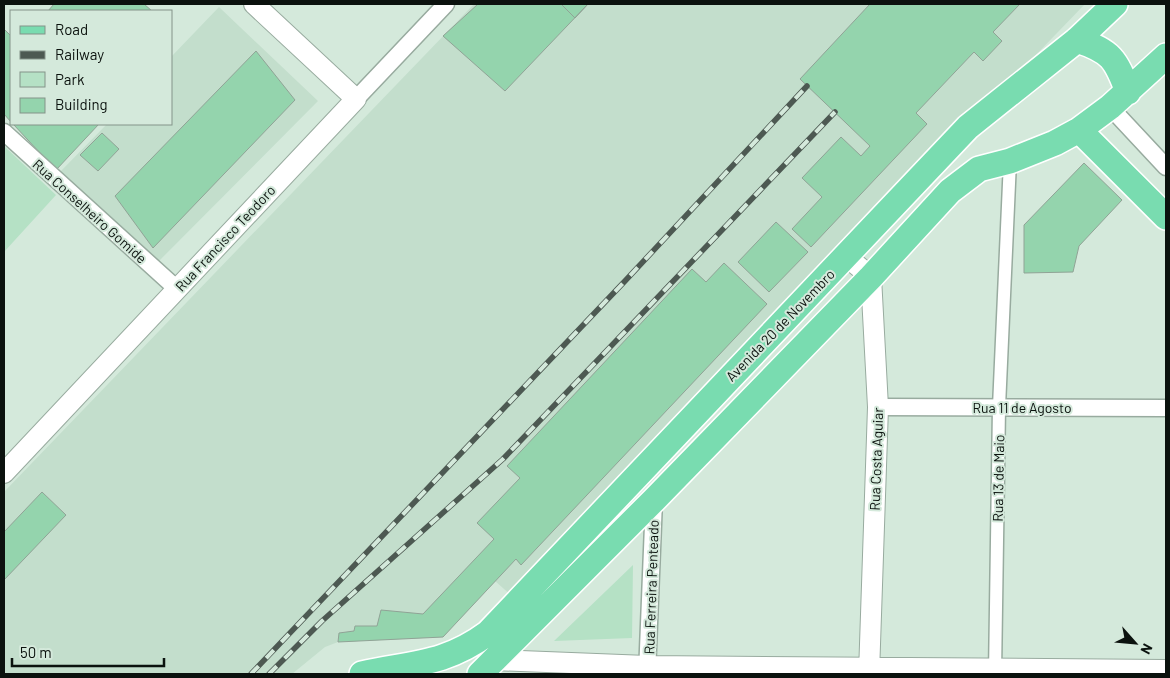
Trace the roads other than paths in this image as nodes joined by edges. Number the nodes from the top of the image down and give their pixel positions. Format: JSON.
{"nodes":[{"id":1,"x":254,"y":4,"type":"edge"},
{"id":2,"x":446,"y":4,"type":"edge"},
{"id":3,"x":1115,"y":4,"type":"edge"},
{"id":4,"x":1077,"y":40,"type":"junction"},
{"id":5,"x":1166,"y":56,"type":"edge"},
{"id":6,"x":356,"y":99,"type":"junction"},
{"id":7,"x":1119,"y":100,"type":"junction"},
{"id":8,"x":1079,"y":130,"type":"junction"},
{"id":9,"x":4,"y":132,"type":"edge"},
{"id":10,"x":1010,"y":161,"type":"junction"},
{"id":11,"x":1166,"y":166,"type":"edge"},
{"id":12,"x":1166,"y":217,"type":"edge"},
{"id":13,"x":846,"y":256,"type":"junction"},
{"id":14,"x":871,"y":277,"type":"junction"},
{"id":15,"x":177,"y":289,"type":"junction"},
{"id":16,"x":878,"y":407,"type":"junction"},
{"id":17,"x":999,"y":407,"type":"junction"},
{"id":18,"x":1166,"y":408,"type":"edge"},
{"id":19,"x":4,"y":473,"type":"edge"},
{"id":20,"x":654,"y":500,"type":"junction"},
{"id":21,"x":483,"y":670,"type":"edge"},
{"id":22,"x":647,"y":670,"type":"edge"},
{"id":23,"x":1166,"y":670,"type":"edge"},
{"id":24,"x":869,"y":671,"type":"edge"},
{"id":25,"x":995,"y":672,"type":"edge"},
{"id":26,"x":362,"y":674,"type":"edge"}],
"edges":[{"from":1,"to":6,"type":"street"},
{"from":2,"to":6,"type":"street","name":"Rua Francisco Teodoro"},
{"from":3,"to":4,"type":"main road","name":"Avenida 20 de Novembro"},
{"from":4,"to":7,"type":"main road"},
{"from":4,"to":13,"type":"main road","name":"Avenida 20 de Novembro"},
{"from":5,"to":7,"type":"main road"},
{"from":6,"to":15,"type":"street","name":"Rua Francisco Teodoro"},
{"from":7,"to":8,"type":"main road"},
{"from":7,"to":11,"type":"street"},
{"from":8,"to":10,"type":"main road"},
{"from":8,"to":12,"type":"main road"},
{"from":9,"to":15,"type":"street","name":"Rua Conselheiro Gomide"},
{"from":10,"to":14,"type":"main road"},
{"from":10,"to":17,"type":"street","name":"Rua 13 de Maio"},
{"from":13,"to":14,"type":"street"},
{"from":13,"to":26,"type":"main road","name":"Avenida 20 de Novembro"},
{"from":14,"to":16,"type":"street","name":"Rua Costa Aguiar"},
{"from":14,"to":20,"type":"main road"},
{"from":15,"to":19,"type":"street","name":"Rua Francisco Teodoro"},
{"from":16,"to":17,"type":"street","name":"Rua 11 de Agosto"},
{"from":16,"to":24,"type":"street","name":"Rua Costa Aguiar"},
{"from":17,"to":18,"type":"street","name":"Rua 11 de Agosto"},
{"from":17,"to":25,"type":"street","name":"Rua 13 de Maio"},
{"from":20,"to":21,"type":"main road"},
{"from":20,"to":22,"type":"street","name":"Rua Ferreira Penteado"},
{"from":21,"to":22,"type":"street"},
{"from":22,"to":24,"type":"street"},
{"from":23,"to":25,"type":"street"},
{"from":24,"to":25,"type":"street"}]}
